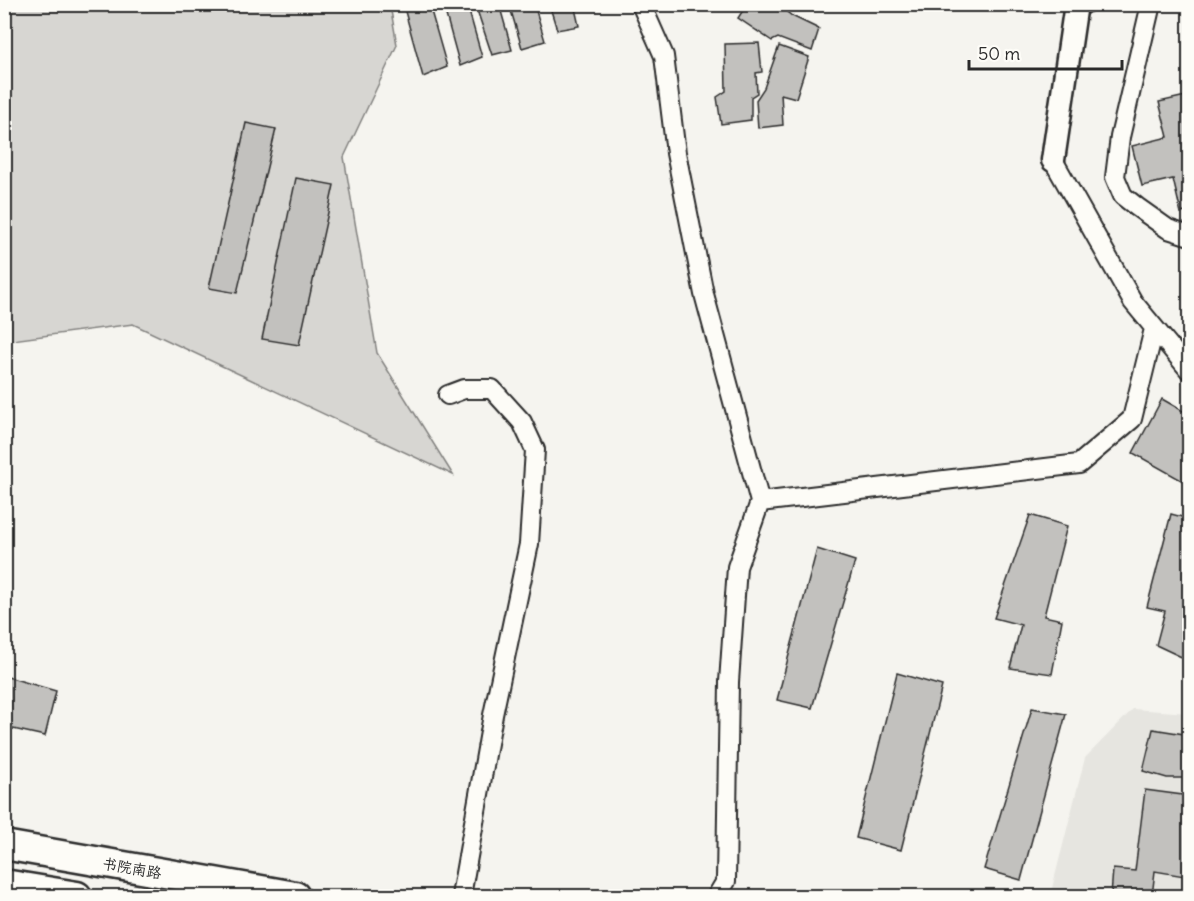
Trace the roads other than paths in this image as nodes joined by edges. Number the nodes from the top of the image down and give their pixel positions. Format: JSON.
{"nodes":[{"id":1,"x":641,"y":4,"type":"edge"},
{"id":2,"x":1076,"y":4,"type":"edge"},
{"id":3,"x":1151,"y":4,"type":"edge"},
{"id":4,"x":1053,"y":160,"type":"joint"},
{"id":5,"x":1190,"y":236,"type":"edge"},
{"id":6,"x":1155,"y":329,"type":"junction"},
{"id":7,"x":1190,"y":371,"type":"edge"},
{"id":8,"x":448,"y":395,"type":"dead end"},
{"id":9,"x":760,"y":502,"type":"junction"},
{"id":10,"x":4,"y":845,"type":"edge"},
{"id":11,"x":4,"y":884,"type":"edge"},
{"id":12,"x":77,"y":897,"type":"edge"},
{"id":13,"x":295,"y":897,"type":"edge"},
{"id":14,"x":461,"y":897,"type":"edge"},
{"id":15,"x":717,"y":897,"type":"edge"}],
"edges":[{"from":1,"to":9,"type":"street"},
{"from":2,"to":4,"type":"street"},
{"from":3,"to":5,"type":"street"},
{"from":4,"to":6,"type":"street"},
{"from":6,"to":7,"type":"street"},
{"from":6,"to":9,"type":"street"},
{"from":8,"to":14,"type":"street"},
{"from":9,"to":15,"type":"street"},
{"from":10,"to":13,"type":"main road","name":"书院南路"},
{"from":11,"to":12,"type":"main road"}]}
